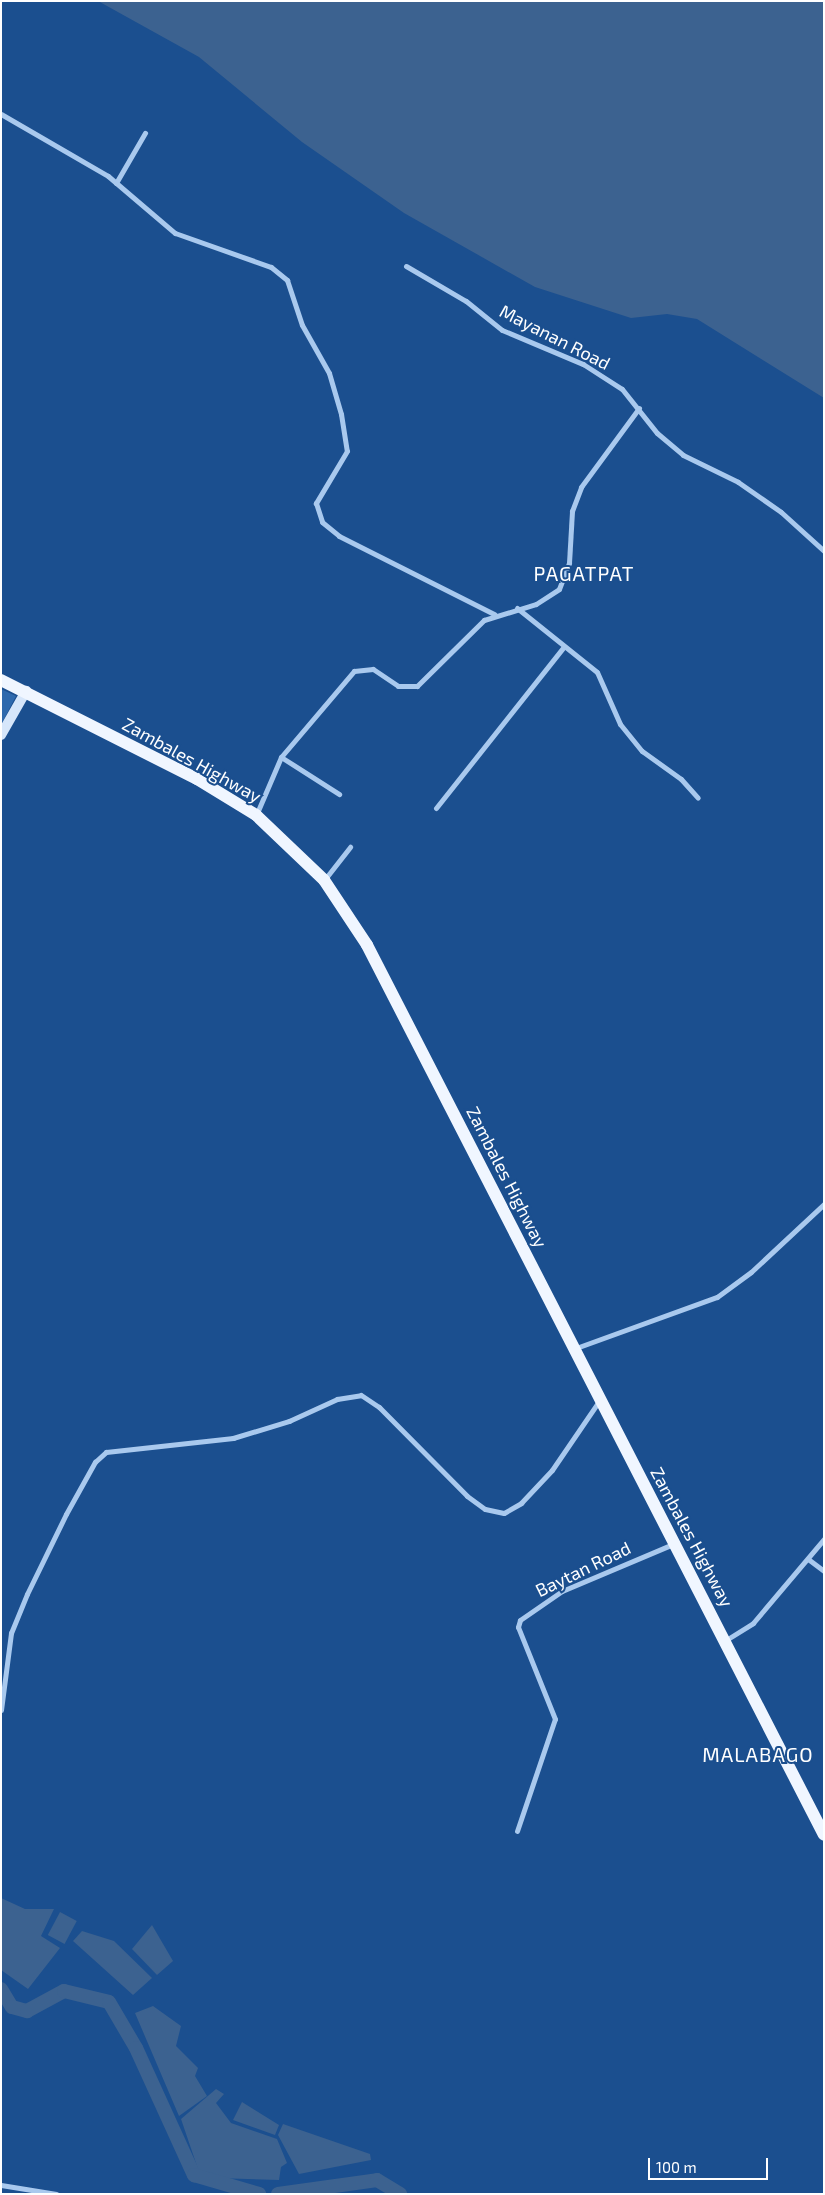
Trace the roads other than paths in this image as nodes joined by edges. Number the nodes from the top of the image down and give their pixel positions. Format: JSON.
{"nodes":[{"id":1,"x":1,"y":114,"type":"edge"},
{"id":2,"x":145,"y":133,"type":"dead end"},
{"id":3,"x":116,"y":182,"type":"junction"},
{"id":4,"x":406,"y":266,"type":"dead end"},
{"id":5,"x":639,"y":408,"type":"junction"},
{"id":6,"x":824,"y":551,"type":"edge"},
{"id":7,"x":517,"y":608,"type":"junction"},
{"id":8,"x":494,"y":614,"type":"junction"},
{"id":9,"x":563,"y":648,"type":"junction"},
{"id":10,"x":1,"y":680,"type":"edge"},
{"id":11,"x":26,"y":691,"type":"junction"},
{"id":12,"x":1,"y":735,"type":"edge"},
{"id":13,"x":281,"y":757,"type":"junction"},
{"id":14,"x":339,"y":794,"type":"dead end"},
{"id":15,"x":698,"y":798,"type":"dead end"},
{"id":16,"x":436,"y":808,"type":"dead end"},
{"id":17,"x":256,"y":815,"type":"junction"},
{"id":18,"x":350,"y":846,"type":"dead end"},
{"id":19,"x":324,"y":880,"type":"junction"},
{"id":20,"x":824,"y":1204,"type":"edge"},
{"id":21,"x":576,"y":1348,"type":"junction"},
{"id":22,"x":600,"y":1400,"type":"junction"},
{"id":23,"x":824,"y":1539,"type":"edge"},
{"id":24,"x":676,"y":1543,"type":"junction"},
{"id":25,"x":808,"y":1559,"type":"junction"},
{"id":26,"x":824,"y":1571,"type":"edge"},
{"id":27,"x":726,"y":1640,"type":"junction"},
{"id":28,"x":1,"y":1710,"type":"edge"},
{"id":29,"x":517,"y":1831,"type":"dead end"},
{"id":30,"x":824,"y":1835,"type":"edge"},
{"id":31,"x":1,"y":2185,"type":"edge"},
{"id":32,"x":56,"y":2194,"type":"edge"}],
"edges":[{"from":1,"to":3,"type":"street"},
{"from":2,"to":3,"type":"street"},
{"from":3,"to":8,"type":"street"},
{"from":4,"to":5,"type":"street","name":"Mayanan Road"},
{"from":5,"to":6,"type":"street","name":"Mayanan Road"},
{"from":5,"to":7,"type":"street"},
{"from":7,"to":8,"type":"street"},
{"from":7,"to":9,"type":"street"},
{"from":8,"to":13,"type":"street"},
{"from":9,"to":15,"type":"street"},
{"from":9,"to":16,"type":"street"},
{"from":10,"to":11,"type":"main road","name":"Zambales Highway"},
{"from":11,"to":12,"type":"street"},
{"from":11,"to":17,"type":"main road","name":"Zambales Highway"},
{"from":13,"to":14,"type":"street"},
{"from":13,"to":17,"type":"street"},
{"from":17,"to":19,"type":"main road","name":"Zambales Highway"},
{"from":18,"to":19,"type":"street"},
{"from":19,"to":21,"type":"main road","name":"Zambales Highway"},
{"from":20,"to":21,"type":"street"},
{"from":21,"to":22,"type":"main road","name":"Zambales Highway"},
{"from":22,"to":24,"type":"main road","name":"Zambales Highway"},
{"from":22,"to":28,"type":"street"},
{"from":23,"to":25,"type":"street"},
{"from":24,"to":27,"type":"main road","name":"Zambales Highway"},
{"from":24,"to":29,"type":"street","name":"Baytan Road"},
{"from":25,"to":26,"type":"street"},
{"from":25,"to":27,"type":"street"},
{"from":27,"to":30,"type":"main road","name":"Zambales Highway"},
{"from":31,"to":32,"type":"street"}]}
